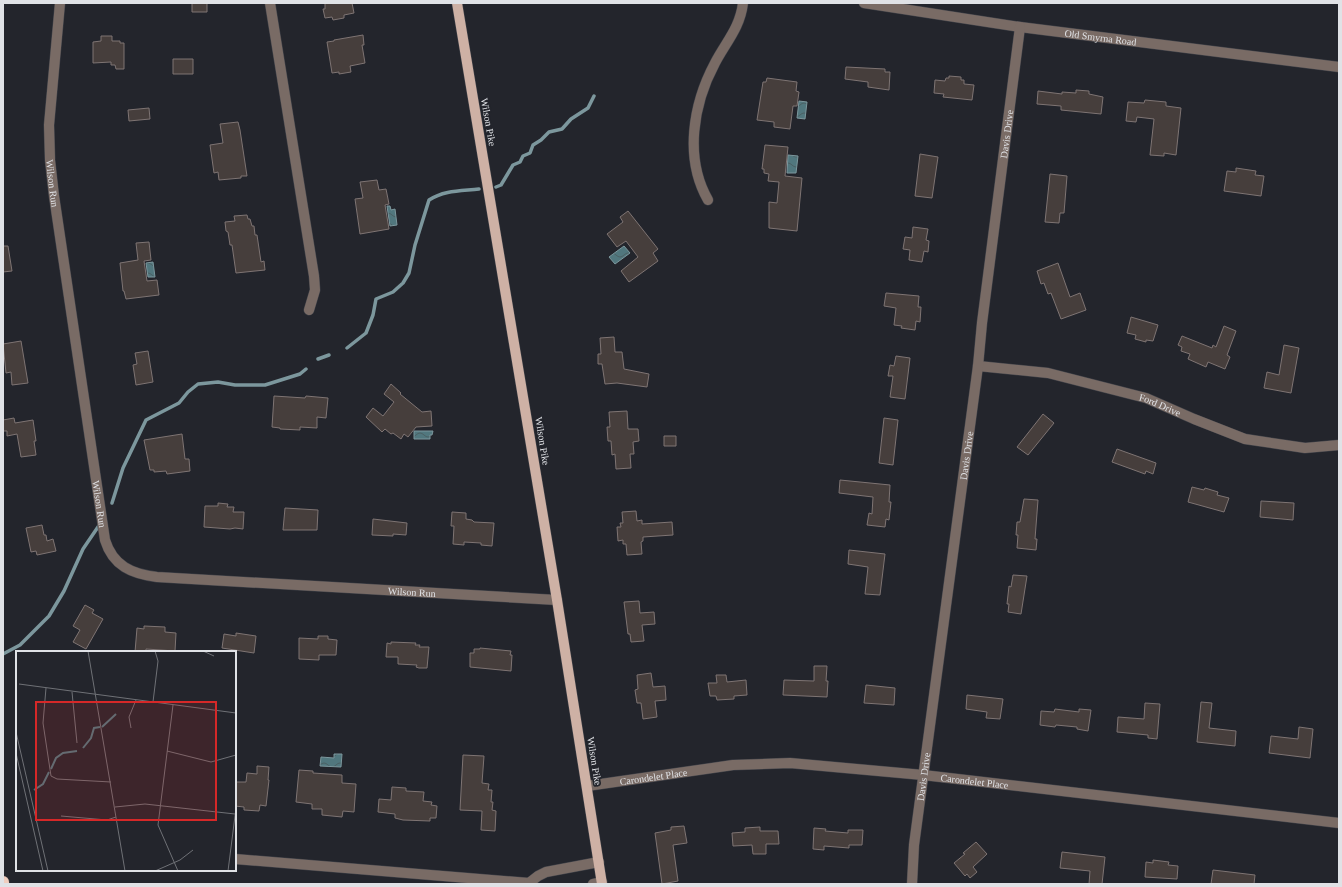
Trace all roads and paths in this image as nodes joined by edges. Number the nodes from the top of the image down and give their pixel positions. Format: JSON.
{"nodes":[{"id":1,"x":60,"y":3,"type":"edge"},
{"id":2,"x":270,"y":3,"type":"edge"},
{"id":3,"x":457,"y":3,"type":"edge"},
{"id":4,"x":743,"y":3,"type":"edge"},
{"id":5,"x":868,"y":3,"type":"edge"},
{"id":6,"x":1020,"y":26,"type":"junction"},
{"id":7,"x":1339,"y":67,"type":"edge"},
{"id":8,"x":708,"y":200,"type":"dead end"},
{"id":9,"x":309,"y":310,"type":"dead end"},
{"id":10,"x":978,"y":366,"type":"junction"},
{"id":11,"x":1339,"y":445,"type":"edge"},
{"id":12,"x":557,"y":600,"type":"junction"},
{"id":13,"x":924,"y":774,"type":"junction"},
{"id":14,"x":587,"y":786,"type":"junction"},
{"id":15,"x":1339,"y":823,"type":"edge"},
{"id":16,"x":236,"y":859,"type":"edge"},
{"id":17,"x":599,"y":862,"type":"junction"},
{"id":18,"x":599,"y":883,"type":"edge"},
{"id":19,"x":529,"y":884,"type":"edge"},
{"id":20,"x":912,"y":884,"type":"edge"}],
"edges":[{"from":1,"to":12,"type":"street","name":"Wilson Run"},
{"from":2,"to":9,"type":"street"},
{"from":3,"to":12,"type":"main road","name":"Wilson Pike"},
{"from":4,"to":8,"type":"street"},
{"from":5,"to":6,"type":"street","name":"Old Smyrna Road"},
{"from":6,"to":7,"type":"street","name":"Old Smyrna Road"},
{"from":6,"to":10,"type":"street","name":"Davis Drive"},
{"from":10,"to":11,"type":"street","name":"Ford Drive"},
{"from":10,"to":13,"type":"street","name":"Davis Drive"},
{"from":12,"to":14,"type":"main road","name":"Wilson Pike"},
{"from":13,"to":14,"type":"street","name":"Carondelet Place"},
{"from":13,"to":15,"type":"street","name":"Carondelet Place"},
{"from":13,"to":20,"type":"street","name":"Davis Drive"},
{"from":14,"to":17,"type":"main road","name":"Wilson Pike"},
{"from":16,"to":19,"type":"street"},
{"from":17,"to":18,"type":"main road","name":"Wilson Pike"},
{"from":17,"to":19,"type":"street"}]}
